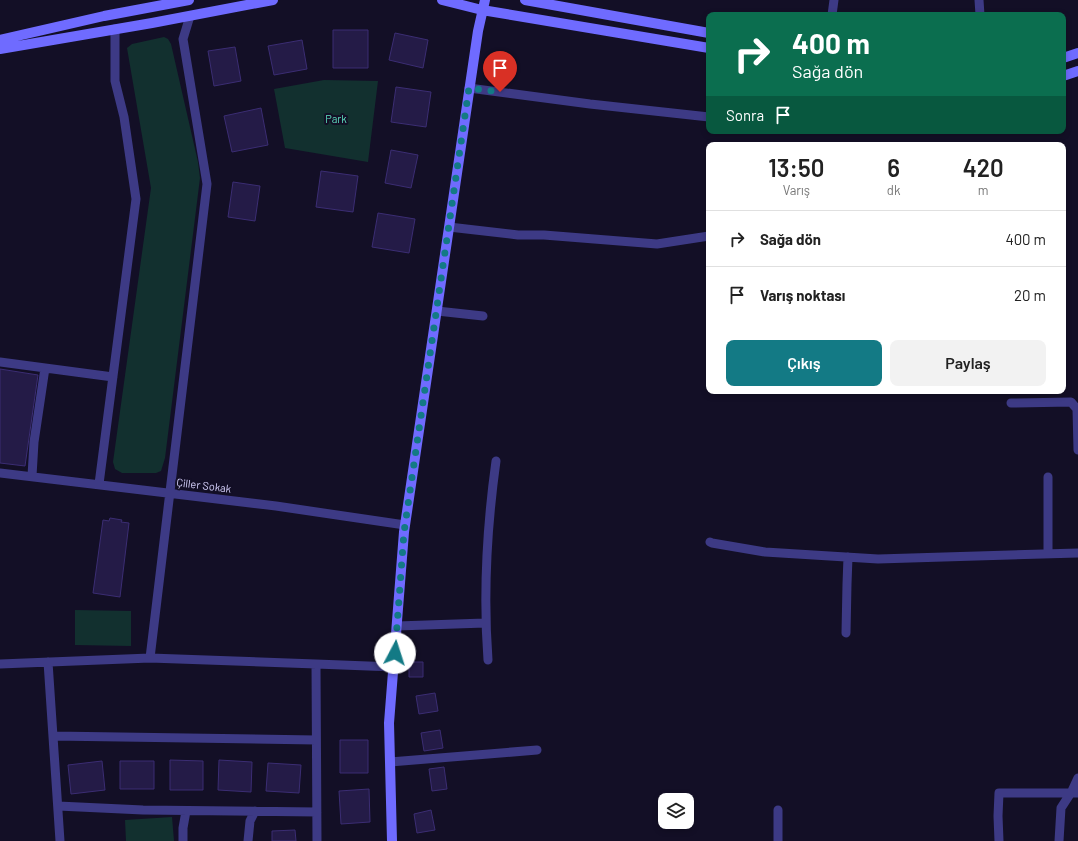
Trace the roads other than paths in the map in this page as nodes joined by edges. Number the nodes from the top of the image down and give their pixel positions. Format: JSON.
{"nodes":[{"id":1,"x":189,"y":0,"type":"edge"},
{"id":2,"x":273,"y":0,"type":"edge"},
{"id":3,"x":442,"y":0,"type":"edge"},
{"id":4,"x":485,"y":0,"type":"edge"},
{"id":5,"x":525,"y":0,"type":"edge"},
{"id":6,"x":834,"y":0,"type":"edge"},
{"id":7,"x":979,"y":0,"type":"edge"},
{"id":8,"x":482,"y":10,"type":"junction"},
{"id":9,"x":832,"y":12,"type":"edge"},
{"id":10,"x":980,"y":12,"type":"edge"},
{"id":11,"x":190,"y":16,"type":"junction"},
{"id":12,"x":115,"y":30,"type":"junction"},
{"id":13,"x":706,"y":32,"type":"edge"},
{"id":14,"x":0,"y":40,"type":"edge"},
{"id":15,"x":706,"y":47,"type":"edge"},
{"id":16,"x":0,"y":49,"type":"edge"},
{"id":17,"x":1078,"y":53,"type":"edge"},
{"id":18,"x":1066,"y":57,"type":"edge"},
{"id":19,"x":1078,"y":71,"type":"edge"},
{"id":20,"x":1066,"y":75,"type":"edge"},
{"id":21,"x":469,"y":88,"type":"junction"},
{"id":22,"x":706,"y":117,"type":"edge"},
{"id":23,"x":449,"y":227,"type":"junction"},
{"id":24,"x":706,"y":236,"type":"edge"},
{"id":25,"x":437,"y":311,"type":"junction"},
{"id":26,"x":483,"y":316,"type":"dead end"},
{"id":27,"x":0,"y":362,"type":"edge"},
{"id":28,"x":45,"y":368,"type":"junction"},
{"id":29,"x":113,"y":377,"type":"junction"},
{"id":30,"x":1011,"y":403,"type":"dead end"},
{"id":31,"x":1078,"y":450,"type":"edge"},
{"id":32,"x":496,"y":460,"type":"dead end"},
{"id":33,"x":0,"y":474,"type":"edge"},
{"id":34,"x":32,"y":476,"type":"junction"},
{"id":35,"x":1048,"y":477,"type":"dead end"},
{"id":36,"x":99,"y":484,"type":"junction"},
{"id":37,"x":170,"y":493,"type":"junction"},
{"id":38,"x":405,"y":525,"type":"junction"},
{"id":39,"x":710,"y":542,"type":"dead end"},
{"id":40,"x":1078,"y":553,"type":"edge"},
{"id":41,"x":1048,"y":554,"type":"junction"},
{"id":42,"x":848,"y":557,"type":"junction"},
{"id":43,"x":485,"y":623,"type":"junction"},
{"id":44,"x":397,"y":626,"type":"junction"},
{"id":45,"x":846,"y":633,"type":"dead end"},
{"id":46,"x":150,"y":658,"type":"junction"},
{"id":47,"x":488,"y":660,"type":"dead end"},
{"id":48,"x":48,"y":662,"type":"junction"},
{"id":49,"x":0,"y":664,"type":"edge"},
{"id":50,"x":316,"y":664,"type":"junction"},
{"id":51,"x":394,"y":667,"type":"junction"},
{"id":52,"x":53,"y":736,"type":"junction"},
{"id":53,"x":316,"y":740,"type":"junction"},
{"id":54,"x":537,"y":750,"type":"dead end"},
{"id":55,"x":390,"y":762,"type":"junction"},
{"id":56,"x":1078,"y":778,"type":"edge"},
{"id":57,"x":1074,"y":793,"type":"edge"},
{"id":58,"x":58,"y":806,"type":"junction"},
{"id":59,"x":778,"y":810,"type":"dead end"},
{"id":60,"x":186,"y":811,"type":"junction"},
{"id":61,"x":254,"y":811,"type":"junction"},
{"id":62,"x":317,"y":812,"type":"junction"},
{"id":63,"x":60,"y":841,"type":"edge"},
{"id":64,"x":183,"y":841,"type":"edge"},
{"id":65,"x":248,"y":841,"type":"edge"},
{"id":66,"x":317,"y":841,"type":"edge"},
{"id":67,"x":392,"y":841,"type":"edge"},
{"id":68,"x":778,"y":841,"type":"edge"},
{"id":69,"x":999,"y":841,"type":"edge"},
{"id":70,"x":1059,"y":841,"type":"edge"}],
"edges":[{"from":1,"to":14,"type":"street"},
{"from":2,"to":11,"type":"street"},
{"from":3,"to":8,"type":"street"},
{"from":4,"to":8,"type":"street"},
{"from":5,"to":13,"type":"street"},
{"from":6,"to":9,"type":"street"},
{"from":7,"to":10,"type":"street"},
{"from":8,"to":15,"type":"street"},
{"from":8,"to":21,"type":"street"},
{"from":11,"to":12,"type":"street"},
{"from":11,"to":37,"type":"street"},
{"from":12,"to":16,"type":"street"},
{"from":12,"to":29,"type":"street"},
{"from":17,"to":18,"type":"street"},
{"from":19,"to":20,"type":"street"},
{"from":21,"to":22,"type":"street"},
{"from":21,"to":23,"type":"street"},
{"from":23,"to":24,"type":"street"},
{"from":23,"to":25,"type":"street"},
{"from":25,"to":26,"type":"street"},
{"from":25,"to":38,"type":"street"},
{"from":27,"to":28,"type":"street"},
{"from":28,"to":29,"type":"street"},
{"from":28,"to":34,"type":"street"},
{"from":29,"to":36,"type":"street"},
{"from":30,"to":31,"type":"street"},
{"from":32,"to":43,"type":"street"},
{"from":33,"to":34,"type":"street","name":"Çiller Sokak"},
{"from":34,"to":36,"type":"street","name":"Çiller Sokak"},
{"from":35,"to":41,"type":"street"},
{"from":36,"to":37,"type":"street","name":"Çiller Sokak"},
{"from":37,"to":38,"type":"street","name":"Çiller Sokak"},
{"from":37,"to":46,"type":"street"},
{"from":38,"to":44,"type":"street"},
{"from":39,"to":42,"type":"street"},
{"from":40,"to":41,"type":"street"},
{"from":41,"to":42,"type":"street"},
{"from":42,"to":45,"type":"street"},
{"from":43,"to":44,"type":"street"},
{"from":43,"to":47,"type":"street"},
{"from":44,"to":51,"type":"street"},
{"from":46,"to":48,"type":"street"},
{"from":46,"to":50,"type":"street"},
{"from":48,"to":49,"type":"street"},
{"from":48,"to":52,"type":"street"},
{"from":50,"to":51,"type":"street"},
{"from":50,"to":53,"type":"street"},
{"from":51,"to":55,"type":"street"},
{"from":52,"to":53,"type":"street"},
{"from":52,"to":58,"type":"street"},
{"from":53,"to":62,"type":"street"},
{"from":54,"to":55,"type":"street"},
{"from":55,"to":67,"type":"street"},
{"from":56,"to":57,"type":"street"},
{"from":57,"to":69,"type":"street"},
{"from":57,"to":70,"type":"street"},
{"from":58,"to":60,"type":"street"},
{"from":58,"to":63,"type":"street"},
{"from":59,"to":68,"type":"street"},
{"from":60,"to":61,"type":"street"},
{"from":60,"to":64,"type":"street"},
{"from":61,"to":62,"type":"street"},
{"from":61,"to":65,"type":"street"},
{"from":62,"to":66,"type":"street"}]}
